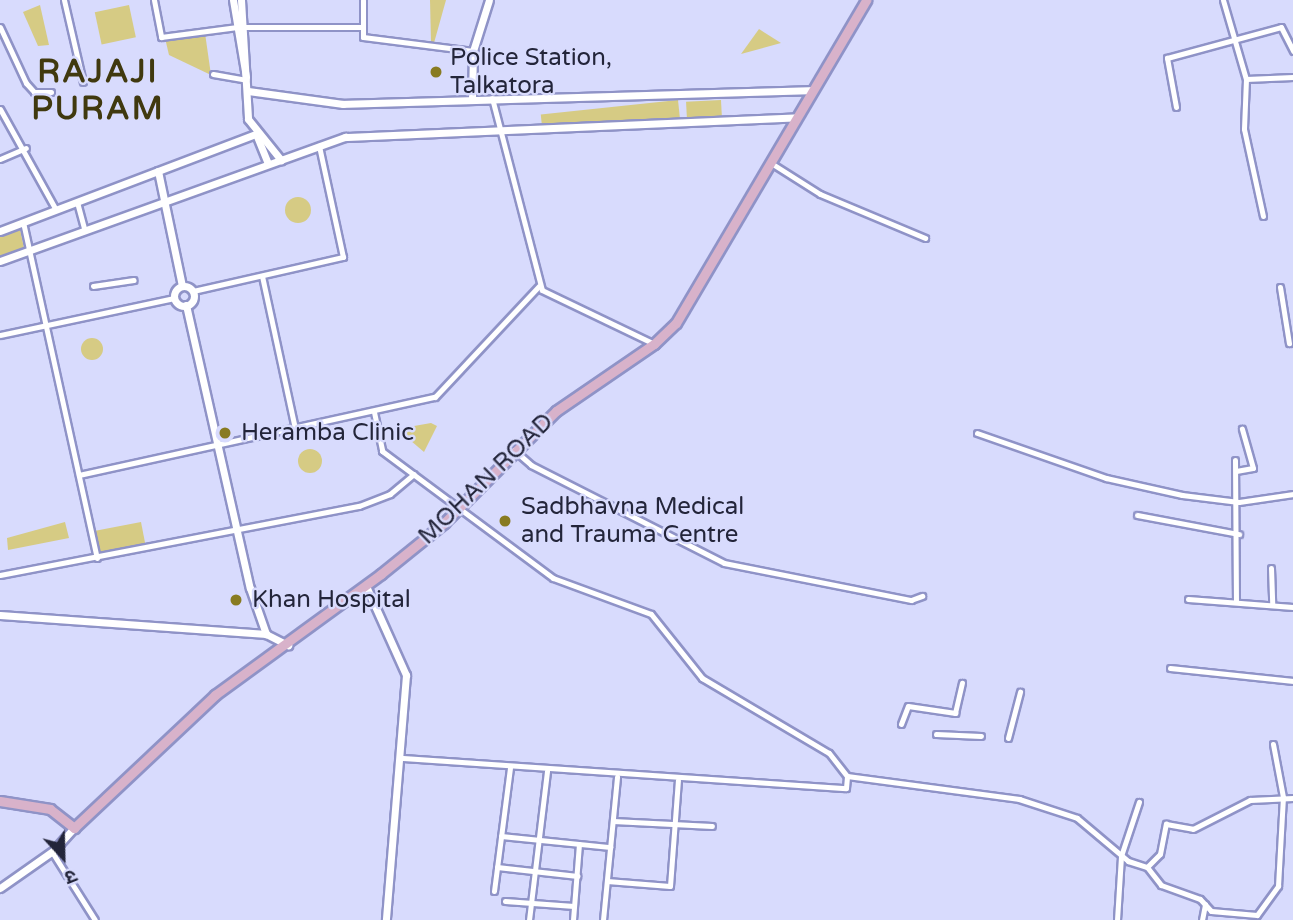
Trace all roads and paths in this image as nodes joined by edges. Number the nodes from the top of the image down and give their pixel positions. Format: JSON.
{"nodes":[{"id":1,"x":64,"y":0,"type":"edge"},
{"id":2,"x":154,"y":0,"type":"edge"},
{"id":3,"x":233,"y":0,"type":"edge"},
{"id":4,"x":241,"y":0,"type":"edge"},
{"id":5,"x":363,"y":0,"type":"edge"},
{"id":6,"x":489,"y":0,"type":"edge"},
{"id":7,"x":866,"y":0,"type":"edge"},
{"id":8,"x":1223,"y":0,"type":"edge"},
{"id":9,"x":0,"y":27,"type":"edge"},
{"id":10,"x":363,"y":27,"type":"junction"},
{"id":11,"x":241,"y":28,"type":"junction"},
{"id":12,"x":1233,"y":40,"type":"junction"},
{"id":13,"x":473,"y":51,"type":"junction"},
{"id":14,"x":1293,"y":51,"type":"edge"},
{"id":15,"x":213,"y":74,"type":"dead end"},
{"id":16,"x":1293,"y":77,"type":"edge"},
{"id":17,"x":246,"y":79,"type":"junction"},
{"id":18,"x":1246,"y":79,"type":"junction"},
{"id":19,"x":83,"y":82,"type":"dead end"},
{"id":20,"x":813,"y":90,"type":"junction"},
{"id":21,"x":248,"y":91,"type":"junction"},
{"id":22,"x":51,"y":92,"type":"dead end"},
{"id":23,"x":492,"y":98,"type":"junction"},
{"id":24,"x":472,"y":99,"type":"junction"},
{"id":25,"x":1176,"y":107,"type":"dead end"},
{"id":26,"x":0,"y":109,"type":"edge"},
{"id":27,"x":796,"y":117,"type":"junction"},
{"id":28,"x":505,"y":130,"type":"junction"},
{"id":29,"x":256,"y":134,"type":"junction"},
{"id":30,"x":319,"y":146,"type":"junction"},
{"id":31,"x":26,"y":148,"type":"junction"},
{"id":32,"x":0,"y":159,"type":"edge"},
{"id":33,"x":281,"y":160,"type":"junction"},
{"id":34,"x":768,"y":161,"type":"junction"},
{"id":35,"x":268,"y":164,"type":"junction"},
{"id":36,"x":158,"y":171,"type":"junction"},
{"id":37,"x":77,"y":202,"type":"junction"},
{"id":38,"x":164,"y":202,"type":"junction"},
{"id":39,"x":56,"y":210,"type":"junction"},
{"id":40,"x":1263,"y":216,"type":"dead end"},
{"id":41,"x":23,"y":222,"type":"junction"},
{"id":42,"x":0,"y":231,"type":"edge"},
{"id":43,"x":85,"y":231,"type":"junction"},
{"id":44,"x":925,"y":238,"type":"dead end"},
{"id":45,"x":30,"y":251,"type":"junction"},
{"id":46,"x":0,"y":261,"type":"edge"},
{"id":47,"x":262,"y":276,"type":"junction"},
{"id":48,"x":134,"y":280,"type":"dead end"},
{"id":49,"x":93,"y":286,"type":"dead end"},
{"id":50,"x":182,"y":286,"type":"junction"},
{"id":51,"x":539,"y":286,"type":"junction"},
{"id":52,"x":1280,"y":287,"type":"dead end"},
{"id":53,"x":193,"y":291,"type":"junction"},
{"id":54,"x":174,"y":298,"type":"junction"},
{"id":55,"x":186,"y":306,"type":"junction"},
{"id":56,"x":46,"y":325,"type":"junction"},
{"id":57,"x":1290,"y":330,"type":"edge"},
{"id":58,"x":0,"y":335,"type":"edge"},
{"id":59,"x":1289,"y":342,"type":"dead end"},
{"id":60,"x":654,"y":344,"type":"junction"},
{"id":61,"x":374,"y":412,"type":"junction"},
{"id":62,"x":295,"y":429,"type":"junction"},
{"id":63,"x":1242,"y":429,"type":"dead end"},
{"id":64,"x":977,"y":433,"type":"dead end"},
{"id":65,"x":218,"y":445,"type":"junction"},
{"id":66,"x":514,"y":450,"type":"junction"},
{"id":67,"x":1235,"y":460,"type":"dead end"},
{"id":68,"x":1236,"y":471,"type":"junction"},
{"id":69,"x":414,"y":474,"type":"junction"},
{"id":70,"x":79,"y":475,"type":"junction"},
{"id":71,"x":1293,"y":494,"type":"edge"},
{"id":72,"x":1240,"y":502,"type":"junction"},
{"id":73,"x":459,"y":507,"type":"junction"},
{"id":74,"x":1137,"y":515,"type":"dead end"},
{"id":75,"x":237,"y":530,"type":"junction"},
{"id":76,"x":1239,"y":534,"type":"junction"},
{"id":77,"x":97,"y":558,"type":"junction"},
{"id":78,"x":1272,"y":568,"type":"dead end"},
{"id":79,"x":0,"y":575,"type":"edge"},
{"id":80,"x":366,"y":586,"type":"junction"},
{"id":81,"x":922,"y":596,"type":"dead end"},
{"id":82,"x":1188,"y":599,"type":"dead end"},
{"id":83,"x":1236,"y":603,"type":"junction"},
{"id":84,"x":1272,"y":606,"type":"junction"},
{"id":85,"x":1293,"y":607,"type":"edge"},
{"id":86,"x":0,"y":615,"type":"edge"},
{"id":87,"x":267,"y":634,"type":"junction"},
{"id":88,"x":289,"y":645,"type":"junction"},
{"id":89,"x":1170,"y":668,"type":"dead end"},
{"id":90,"x":1293,"y":681,"type":"edge"},
{"id":91,"x":962,"y":682,"type":"dead end"},
{"id":92,"x":1020,"y":692,"type":"dead end"},
{"id":93,"x":901,"y":724,"type":"dead end"},
{"id":94,"x":936,"y":733,"type":"dead end"},
{"id":95,"x":981,"y":736,"type":"dead end"},
{"id":96,"x":1008,"y":738,"type":"dead end"},
{"id":97,"x":1273,"y":744,"type":"dead end"},
{"id":98,"x":403,"y":758,"type":"junction"},
{"id":99,"x":510,"y":768,"type":"junction"},
{"id":100,"x":547,"y":771,"type":"junction"},
{"id":101,"x":847,"y":776,"type":"junction"},
{"id":102,"x":617,"y":777,"type":"junction"},
{"id":103,"x":678,"y":780,"type":"junction"},
{"id":104,"x":1283,"y":797,"type":"junction"},
{"id":105,"x":1293,"y":798,"type":"edge"},
{"id":106,"x":0,"y":801,"type":"edge"},
{"id":107,"x":1139,"y":802,"type":"dead end"},
{"id":108,"x":612,"y":821,"type":"junction"},
{"id":109,"x":672,"y":824,"type":"junction"},
{"id":110,"x":712,"y":827,"type":"dead end"},
{"id":111,"x":74,"y":828,"type":"junction"},
{"id":112,"x":501,"y":836,"type":"junction"},
{"id":113,"x":539,"y":840,"type":"junction"},
{"id":114,"x":579,"y":844,"type":"junction"},
{"id":115,"x":610,"y":847,"type":"junction"},
{"id":116,"x":52,"y":852,"type":"junction"},
{"id":117,"x":1122,"y":856,"type":"junction"},
{"id":118,"x":498,"y":867,"type":"junction"},
{"id":119,"x":1147,"y":867,"type":"junction"},
{"id":120,"x":535,"y":871,"type":"junction"},
{"id":121,"x":577,"y":876,"type":"junction"},
{"id":122,"x":607,"y":881,"type":"junction"},
{"id":123,"x":0,"y":888,"type":"edge"},
{"id":124,"x":494,"y":891,"type":"dead end"},
{"id":125,"x":505,"y":901,"type":"dead end"},
{"id":126,"x":531,"y":903,"type":"junction"},
{"id":127,"x":1205,"y":904,"type":"junction"},
{"id":128,"x":575,"y":906,"type":"junction"},
{"id":129,"x":95,"y":920,"type":"edge"},
{"id":130,"x":386,"y":920,"type":"edge"},
{"id":131,"x":529,"y":920,"type":"edge"},
{"id":132,"x":573,"y":920,"type":"edge"},
{"id":133,"x":603,"y":920,"type":"edge"},
{"id":134,"x":1117,"y":920,"type":"edge"},
{"id":135,"x":1202,"y":920,"type":"edge"}],
"edges":[{"from":1,"to":19,"type":"street"},
{"from":2,"to":11,"type":"street"},
{"from":3,"to":11,"type":"street"},
{"from":4,"to":11,"type":"street"},
{"from":5,"to":10,"type":"street"},
{"from":6,"to":13,"type":"street"},
{"from":7,"to":20,"type":"main road","name":"MOHAN ROAD"},
{"from":8,"to":12,"type":"street"},
{"from":9,"to":22,"type":"street"},
{"from":10,"to":11,"type":"street"},
{"from":10,"to":13,"type":"street"},
{"from":11,"to":17,"type":"street"},
{"from":12,"to":14,"type":"street"},
{"from":12,"to":18,"type":"street"},
{"from":12,"to":25,"type":"street"},
{"from":13,"to":24,"type":"street"},
{"from":15,"to":17,"type":"street"},
{"from":16,"to":18,"type":"street"},
{"from":17,"to":21,"type":"street"},
{"from":18,"to":40,"type":"street"},
{"from":20,"to":23,"type":"street"},
{"from":20,"to":27,"type":"main road","name":"MOHAN ROAD"},
{"from":21,"to":24,"type":"street"},
{"from":21,"to":29,"type":"street"},
{"from":23,"to":24,"type":"street"},
{"from":23,"to":28,"type":"street"},
{"from":26,"to":31,"type":"street"},
{"from":27,"to":28,"type":"street"},
{"from":27,"to":34,"type":"main road","name":"MOHAN ROAD"},
{"from":28,"to":30,"type":"street"},
{"from":28,"to":51,"type":"street"},
{"from":29,"to":33,"type":"street"},
{"from":29,"to":35,"type":"street"},
{"from":29,"to":36,"type":"street"},
{"from":30,"to":33,"type":"street"},
{"from":30,"to":47,"type":"street"},
{"from":31,"to":32,"type":"street"},
{"from":31,"to":39,"type":"street"},
{"from":33,"to":35,"type":"street"},
{"from":34,"to":44,"type":"street"},
{"from":34,"to":60,"type":"main road","name":"MOHAN ROAD"},
{"from":35,"to":38,"type":"street"},
{"from":36,"to":37,"type":"street"},
{"from":36,"to":38,"type":"street"},
{"from":37,"to":39,"type":"street"},
{"from":37,"to":43,"type":"street"},
{"from":38,"to":43,"type":"street"},
{"from":38,"to":50,"type":"street"},
{"from":39,"to":41,"type":"street"},
{"from":41,"to":42,"type":"street"},
{"from":41,"to":45,"type":"street"},
{"from":43,"to":45,"type":"street"},
{"from":45,"to":46,"type":"street"},
{"from":45,"to":56,"type":"street"},
{"from":47,"to":53,"type":"street"},
{"from":47,"to":62,"type":"street"},
{"from":48,"to":49,"type":"street"},
{"from":50,"to":53,"type":"street"},
{"from":50,"to":54,"type":"street"},
{"from":51,"to":60,"type":"street"},
{"from":51,"to":61,"type":"street"},
{"from":52,"to":57,"type":"street"},
{"from":53,"to":55,"type":"street"},
{"from":54,"to":55,"type":"street"},
{"from":54,"to":56,"type":"street"},
{"from":55,"to":65,"type":"street"},
{"from":56,"to":58,"type":"street"},
{"from":56,"to":70,"type":"street"},
{"from":57,"to":59,"type":"street"},
{"from":60,"to":66,"type":"main road","name":"MOHAN ROAD"},
{"from":61,"to":62,"type":"street"},
{"from":61,"to":69,"type":"street"},
{"from":62,"to":65,"type":"street"},
{"from":63,"to":68,"type":"street"},
{"from":64,"to":72,"type":"street"},
{"from":65,"to":70,"type":"street"},
{"from":65,"to":75,"type":"street"},
{"from":66,"to":73,"type":"main road","name":"MOHAN ROAD"},
{"from":66,"to":81,"type":"street"},
{"from":67,"to":68,"type":"street"},
{"from":68,"to":72,"type":"street"},
{"from":69,"to":73,"type":"street"},
{"from":69,"to":75,"type":"street"},
{"from":70,"to":77,"type":"street"},
{"from":71,"to":72,"type":"street"},
{"from":72,"to":76,"type":"street"},
{"from":73,"to":80,"type":"main road","name":"MOHAN ROAD"},
{"from":73,"to":101,"type":"street"},
{"from":74,"to":76,"type":"street"},
{"from":75,"to":77,"type":"street"},
{"from":75,"to":87,"type":"street"},
{"from":76,"to":83,"type":"street"},
{"from":77,"to":79,"type":"street"},
{"from":78,"to":84,"type":"street"},
{"from":80,"to":88,"type":"main road","name":"MOHAN ROAD"},
{"from":80,"to":98,"type":"street"},
{"from":82,"to":83,"type":"street"},
{"from":83,"to":84,"type":"street"},
{"from":84,"to":85,"type":"street"},
{"from":86,"to":87,"type":"street"},
{"from":87,"to":88,"type":"street"},
{"from":88,"to":111,"type":"main road","name":"MOHAN ROAD"},
{"from":89,"to":90,"type":"street"},
{"from":91,"to":93,"type":"street"},
{"from":92,"to":96,"type":"street"},
{"from":94,"to":95,"type":"street"},
{"from":97,"to":104,"type":"street"},
{"from":98,"to":99,"type":"street"},
{"from":98,"to":130,"type":"street"},
{"from":99,"to":100,"type":"street"},
{"from":99,"to":112,"type":"street"},
{"from":100,"to":102,"type":"street"},
{"from":100,"to":113,"type":"street"},
{"from":101,"to":103,"type":"street"},
{"from":101,"to":117,"type":"street"},
{"from":102,"to":103,"type":"street"},
{"from":102,"to":108,"type":"street"},
{"from":103,"to":109,"type":"street"},
{"from":104,"to":105,"type":"street"},
{"from":104,"to":119,"type":"street"},
{"from":104,"to":127,"type":"street"},
{"from":106,"to":111,"type":"main road"},
{"from":107,"to":117,"type":"street"},
{"from":108,"to":109,"type":"street"},
{"from":108,"to":115,"type":"street"},
{"from":109,"to":110,"type":"street"},
{"from":109,"to":122,"type":"street"},
{"from":111,"to":116,"type":"street"},
{"from":112,"to":113,"type":"street"},
{"from":112,"to":118,"type":"street"},
{"from":113,"to":114,"type":"street"},
{"from":113,"to":120,"type":"street"},
{"from":114,"to":115,"type":"street"},
{"from":114,"to":121,"type":"street"},
{"from":115,"to":122,"type":"street"},
{"from":116,"to":123,"type":"street"},
{"from":116,"to":129,"type":"street"},
{"from":117,"to":119,"type":"street"},
{"from":117,"to":134,"type":"street"},
{"from":118,"to":120,"type":"street"},
{"from":118,"to":124,"type":"street"},
{"from":119,"to":127,"type":"street"},
{"from":120,"to":121,"type":"street"},
{"from":120,"to":126,"type":"street"},
{"from":121,"to":128,"type":"street"},
{"from":122,"to":133,"type":"street"},
{"from":125,"to":126,"type":"street"},
{"from":126,"to":128,"type":"street"},
{"from":126,"to":131,"type":"street"},
{"from":127,"to":135,"type":"street"},
{"from":128,"to":132,"type":"street"}]}
